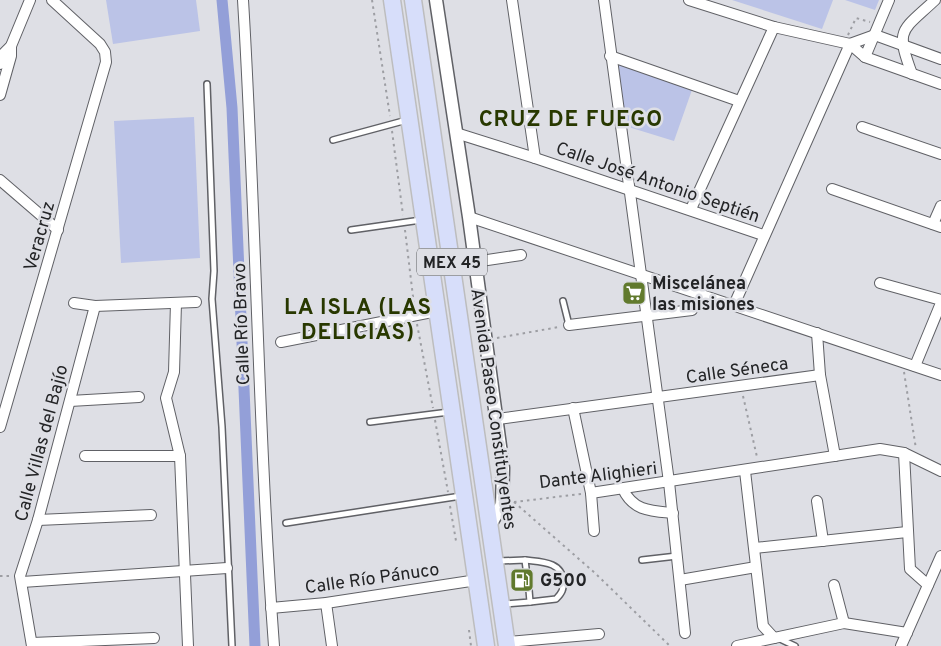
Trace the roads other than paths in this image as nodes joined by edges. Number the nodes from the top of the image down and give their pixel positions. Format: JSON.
{"nodes":[{"id":1,"x":30,"y":0,"type":"edge"},
{"id":2,"x":52,"y":0,"type":"edge"},
{"id":3,"x":243,"y":0,"type":"edge"},
{"id":4,"x":392,"y":0,"type":"edge"},
{"id":5,"x":414,"y":0,"type":"edge"},
{"id":6,"x":436,"y":0,"type":"edge"},
{"id":7,"x":512,"y":0,"type":"edge"},
{"id":8,"x":604,"y":0,"type":"edge"},
{"id":9,"x":689,"y":0,"type":"edge"},
{"id":10,"x":889,"y":0,"type":"edge"},
{"id":11,"x":935,"y":0,"type":"edge"},
{"id":12,"x":774,"y":27,"type":"junction"},
{"id":13,"x":874,"y":35,"type":"junction"},
{"id":14,"x":848,"y":42,"type":"junction"},
{"id":15,"x":901,"y":45,"type":"junction"},
{"id":16,"x":11,"y":46,"type":"junction"},
{"id":17,"x":610,"y":56,"type":"junction"},
{"id":18,"x":865,"y":57,"type":"junction"},
{"id":19,"x":941,"y":59,"type":"edge"},
{"id":20,"x":0,"y":64,"type":"edge"},
{"id":21,"x":912,"y":74,"type":"junction"},
{"id":22,"x":207,"y":84,"type":"dead end"},
{"id":23,"x":941,"y":84,"type":"edge"},
{"id":24,"x":0,"y":95,"type":"edge"},
{"id":25,"x":739,"y":101,"type":"junction"},
{"id":26,"x":409,"y":120,"type":"junction"},
{"id":27,"x":862,"y":127,"type":"dead end"},
{"id":28,"x":456,"y":133,"type":"junction"},
{"id":29,"x":333,"y":140,"type":"dead end"},
{"id":30,"x":941,"y":154,"type":"edge"},
{"id":31,"x":536,"y":158,"type":"junction"},
{"id":32,"x":0,"y":180,"type":"edge"},
{"id":33,"x":832,"y":189,"type":"dead end"},
{"id":34,"x":630,"y":190,"type":"junction"},
{"id":35,"x":941,"y":206,"type":"edge"},
{"id":36,"x":691,"y":209,"type":"junction"},
{"id":37,"x":469,"y":217,"type":"junction"},
{"id":38,"x":424,"y":219,"type":"junction"},
{"id":39,"x":937,"y":225,"type":"edge"},
{"id":40,"x":58,"y":230,"type":"junction"},
{"id":41,"x":351,"y":230,"type":"dead end"},
{"id":42,"x":764,"y":235,"type":"junction"},
{"id":43,"x":522,"y":255,"type":"dead end"},
{"id":44,"x":474,"y":262,"type":"junction"},
{"id":45,"x":642,"y":275,"type":"junction"},
{"id":46,"x":880,"y":283,"type":"dead end"},
{"id":47,"x":563,"y":301,"type":"dead end"},
{"id":48,"x":196,"y":302,"type":"dead end"},
{"id":49,"x":941,"y":302,"type":"edge"},
{"id":50,"x":74,"y":303,"type":"dead end"},
{"id":51,"x":176,"y":303,"type":"junction"},
{"id":52,"x":734,"y":305,"type":"junction"},
{"id":53,"x":95,"y":306,"type":"junction"},
{"id":54,"x":692,"y":310,"type":"dead end"},
{"id":55,"x":437,"y":311,"type":"junction"},
{"id":56,"x":647,"y":315,"type":"junction"},
{"id":57,"x":569,"y":325,"type":"joint"},
{"id":58,"x":817,"y":333,"type":"junction"},
{"id":59,"x":281,"y":342,"type":"dead end"},
{"id":60,"x":916,"y":366,"type":"junction"},
{"id":61,"x":820,"y":374,"type":"junction"},
{"id":62,"x":941,"y":375,"type":"edge"},
{"id":63,"x":658,"y":396,"type":"junction"},
{"id":64,"x":4,"y":397,"type":"edge"},
{"id":65,"x":139,"y":397,"type":"dead end"},
{"id":66,"x":70,"y":401,"type":"junction"},
{"id":67,"x":573,"y":408,"type":"junction"},
{"id":68,"x":452,"y":412,"type":"junction"},
{"id":69,"x":498,"y":419,"type":"junction"},
{"id":70,"x":370,"y":422,"type":"dead end"},
{"id":71,"x":0,"y":428,"type":"edge"},
{"id":72,"x":904,"y":453,"type":"junction"},
{"id":73,"x":85,"y":456,"type":"dead end"},
{"id":74,"x":180,"y":456,"type":"junction"},
{"id":75,"x":835,"y":456,"type":"junction"},
{"id":76,"x":745,"y":471,"type":"junction"},
{"id":77,"x":941,"y":471,"type":"edge"},
{"id":78,"x":669,"y":482,"type":"junction"},
{"id":79,"x":623,"y":488,"type":"junction"},
{"id":80,"x":591,"y":493,"type":"junction"},
{"id":81,"x":464,"y":496,"type":"junction"},
{"id":82,"x":817,"y":501,"type":"dead end"},
{"id":83,"x":673,"y":512,"type":"junction"},
{"id":84,"x":150,"y":515,"type":"dead end"},
{"id":85,"x":38,"y":520,"type":"junction"},
{"id":86,"x":286,"y":523,"type":"dead end"},
{"id":87,"x":491,"y":523,"type":"junction"},
{"id":88,"x":594,"y":531,"type":"dead end"},
{"id":89,"x":907,"y":532,"type":"junction"},
{"id":90,"x":823,"y":541,"type":"junction"},
{"id":91,"x":755,"y":548,"type":"junction"},
{"id":92,"x":678,"y":556,"type":"junction"},
{"id":93,"x":941,"y":556,"type":"edge"},
{"id":94,"x":525,"y":560,"type":"junction"},
{"id":95,"x":642,"y":560,"type":"dead end"},
{"id":96,"x":496,"y":561,"type":"junction"},
{"id":97,"x":756,"y":567,"type":"junction"},
{"id":98,"x":227,"y":568,"type":"junction"},
{"id":99,"x":526,"y":568,"type":"dead end"},
{"id":100,"x":186,"y":571,"type":"junction"},
{"id":101,"x":477,"y":580,"type":"junction"},
{"id":102,"x":680,"y":580,"type":"junction"},
{"id":103,"x":22,"y":582,"type":"junction"},
{"id":104,"x":834,"y":585,"type":"dead end"},
{"id":105,"x":928,"y":585,"type":"junction"},
{"id":106,"x":529,"y":590,"type":"dead end"},
{"id":107,"x":530,"y":602,"type":"junction"},
{"id":108,"x":326,"y":603,"type":"junction"},
{"id":109,"x":501,"y":604,"type":"junction"},
{"id":110,"x":271,"y":608,"type":"junction"},
{"id":111,"x":844,"y":623,"type":"junction"},
{"id":112,"x":685,"y":633,"type":"dead end"},
{"id":113,"x":907,"y":633,"type":"junction"},
{"id":114,"x":599,"y":634,"type":"dead end"},
{"id":115,"x":154,"y":638,"type":"dead end"},
{"id":116,"x":774,"y":638,"type":"junction"},
{"id":117,"x":32,"y":644,"type":"edge"},
{"id":118,"x":507,"y":644,"type":"edge"},
{"id":119,"x":188,"y":646,"type":"edge"},
{"id":120,"x":232,"y":646,"type":"edge"},
{"id":121,"x":274,"y":646,"type":"edge"},
{"id":122,"x":332,"y":646,"type":"edge"},
{"id":123,"x":486,"y":646,"type":"edge"},
{"id":124,"x":737,"y":646,"type":"edge"},
{"id":125,"x":795,"y":646,"type":"edge"},
{"id":126,"x":901,"y":646,"type":"edge"}],
"edges":[{"from":1,"to":16,"type":"street"},
{"from":2,"to":40,"type":"street","name":"Veracruz"},
{"from":3,"to":110,"type":"street","name":"Calle Río Bravo"},
{"from":4,"to":26,"type":"highway","number":"MEX 45"},
{"from":5,"to":87,"type":"highway","name":"Avenida Paseo Constituyentes","number":"MEX 45"},
{"from":6,"to":28,"type":"street"},
{"from":7,"to":31,"type":"street"},
{"from":8,"to":17,"type":"street"},
{"from":9,"to":12,"type":"street"},
{"from":10,"to":13,"type":"street"},
{"from":11,"to":15,"type":"street"},
{"from":12,"to":14,"type":"street"},
{"from":12,"to":25,"type":"street"},
{"from":13,"to":14,"type":"street"},
{"from":13,"to":15,"type":"street"},
{"from":13,"to":18,"type":"street"},
{"from":14,"to":18,"type":"street"},
{"from":14,"to":42,"type":"street"},
{"from":15,"to":19,"type":"street"},
{"from":15,"to":21,"type":"street"},
{"from":16,"to":20,"type":"street"},
{"from":16,"to":24,"type":"street"},
{"from":17,"to":25,"type":"street"},
{"from":17,"to":34,"type":"street"},
{"from":18,"to":21,"type":"street"},
{"from":21,"to":23,"type":"street"},
{"from":22,"to":98,"type":"lane"},
{"from":25,"to":36,"type":"street"},
{"from":26,"to":29,"type":"lane"},
{"from":26,"to":38,"type":"highway","number":"MEX 45"},
{"from":27,"to":30,"type":"street"},
{"from":28,"to":31,"type":"street","name":"Calle José Antonio Septién"},
{"from":28,"to":37,"type":"street"},
{"from":31,"to":34,"type":"street","name":"Calle José Antonio Septién"},
{"from":32,"to":40,"type":"street"},
{"from":33,"to":39,"type":"street"},
{"from":34,"to":36,"type":"street","name":"Calle José Antonio Septién"},
{"from":34,"to":45,"type":"street"},
{"from":35,"to":39,"type":"street"},
{"from":36,"to":42,"type":"street","name":"Calle José Antonio Septién"},
{"from":37,"to":44,"type":"street"},
{"from":37,"to":45,"type":"street"},
{"from":38,"to":41,"type":"lane"},
{"from":38,"to":55,"type":"highway","number":"MEX 45"},
{"from":40,"to":64,"type":"street","name":"Veracruz"},
{"from":42,"to":52,"type":"street"},
{"from":43,"to":44,"type":"street"},
{"from":44,"to":69,"type":"street"},
{"from":45,"to":52,"type":"street"},
{"from":45,"to":56,"type":"street"},
{"from":46,"to":49,"type":"street"},
{"from":47,"to":57,"type":"lane"},
{"from":48,"to":51,"type":"street"},
{"from":49,"to":60,"type":"street"},
{"from":50,"to":53,"type":"street"},
{"from":51,"to":53,"type":"street"},
{"from":51,"to":74,"type":"street"},
{"from":52,"to":58,"type":"street"},
{"from":53,"to":66,"type":"street","name":"Calle Villas del Bajío"},
{"from":54,"to":56,"type":"street"},
{"from":55,"to":59,"type":"street"},
{"from":55,"to":68,"type":"highway","number":"MEX 45"},
{"from":56,"to":57,"type":"street"},
{"from":56,"to":63,"type":"street"},
{"from":58,"to":60,"type":"street"},
{"from":58,"to":61,"type":"street"},
{"from":60,"to":62,"type":"street"},
{"from":61,"to":63,"type":"street","name":"Calle Séneca"},
{"from":61,"to":75,"type":"street"},
{"from":63,"to":67,"type":"street","name":"Calle Séneca"},
{"from":63,"to":78,"type":"street"},
{"from":64,"to":71,"type":"street","name":"Veracruz"},
{"from":65,"to":66,"type":"street"},
{"from":66,"to":85,"type":"street","name":"Calle Villas del Bajío"},
{"from":67,"to":69,"type":"street","name":"Calle Séneca"},
{"from":67,"to":80,"type":"street"},
{"from":68,"to":70,"type":"lane"},
{"from":68,"to":81,"type":"highway","number":"MEX 45"},
{"from":69,"to":87,"type":"street"},
{"from":72,"to":75,"type":"street","name":"Dante Alighieri"},
{"from":72,"to":77,"type":"street","name":"Dante Alighieri"},
{"from":72,"to":89,"type":"street"},
{"from":73,"to":74,"type":"street"},
{"from":74,"to":100,"type":"street"},
{"from":75,"to":76,"type":"street","name":"Dante Alighieri"},
{"from":76,"to":78,"type":"street","name":"Dante Alighieri"},
{"from":76,"to":91,"type":"street"},
{"from":78,"to":79,"type":"street","name":"Dante Alighieri"},
{"from":78,"to":83,"type":"street"},
{"from":79,"to":80,"type":"street","name":"Dante Alighieri"},
{"from":79,"to":83,"type":"street"},
{"from":80,"to":88,"type":"street"},
{"from":81,"to":86,"type":"lane"},
{"from":81,"to":101,"type":"highway","number":"MEX 45"},
{"from":82,"to":90,"type":"street"},
{"from":83,"to":92,"type":"street"},
{"from":84,"to":85,"type":"street"},
{"from":85,"to":103,"type":"street","name":"Calle Villas del Bajío"},
{"from":87,"to":96,"type":"highway","name":"Avenida Paseo Constituyentes","number":"MEX 45"},
{"from":89,"to":90,"type":"street"},
{"from":89,"to":105,"type":"street"},
{"from":90,"to":91,"type":"street"},
{"from":91,"to":97,"type":"street"},
{"from":92,"to":95,"type":"lane"},
{"from":92,"to":102,"type":"street"},
{"from":93,"to":105,"type":"street"},
{"from":94,"to":96,"type":"lane"},
{"from":94,"to":99,"type":"lane"},
{"from":94,"to":107,"type":"lane"},
{"from":96,"to":109,"type":"highway","name":"Avenida Paseo Constituyentes","number":"MEX 45"},
{"from":97,"to":102,"type":"street"},
{"from":97,"to":116,"type":"street"},
{"from":98,"to":100,"type":"street"},
{"from":98,"to":120,"type":"lane"},
{"from":100,"to":103,"type":"street"},
{"from":100,"to":119,"type":"street"},
{"from":101,"to":108,"type":"street","name":"Calle Río Pánuco"},
{"from":101,"to":123,"type":"highway","number":"MEX 45"},
{"from":102,"to":112,"type":"street"},
{"from":103,"to":117,"type":"street","name":"Calle Villas del Bajío"},
{"from":104,"to":111,"type":"street"},
{"from":105,"to":113,"type":"street"},
{"from":106,"to":107,"type":"lane"},
{"from":107,"to":109,"type":"lane"},
{"from":108,"to":110,"type":"street","name":"Calle Río Pánuco"},
{"from":108,"to":122,"type":"street"},
{"from":109,"to":118,"type":"highway","name":"Avenida Paseo Constituyentes","number":"MEX 45"},
{"from":110,"to":121,"type":"street","name":"Calle Río Bravo"},
{"from":111,"to":113,"type":"street"},
{"from":111,"to":116,"type":"street"},
{"from":113,"to":126,"type":"street"},
{"from":114,"to":118,"type":"street"},
{"from":115,"to":117,"type":"street"},
{"from":116,"to":124,"type":"street"},
{"from":116,"to":125,"type":"lane"}]}
